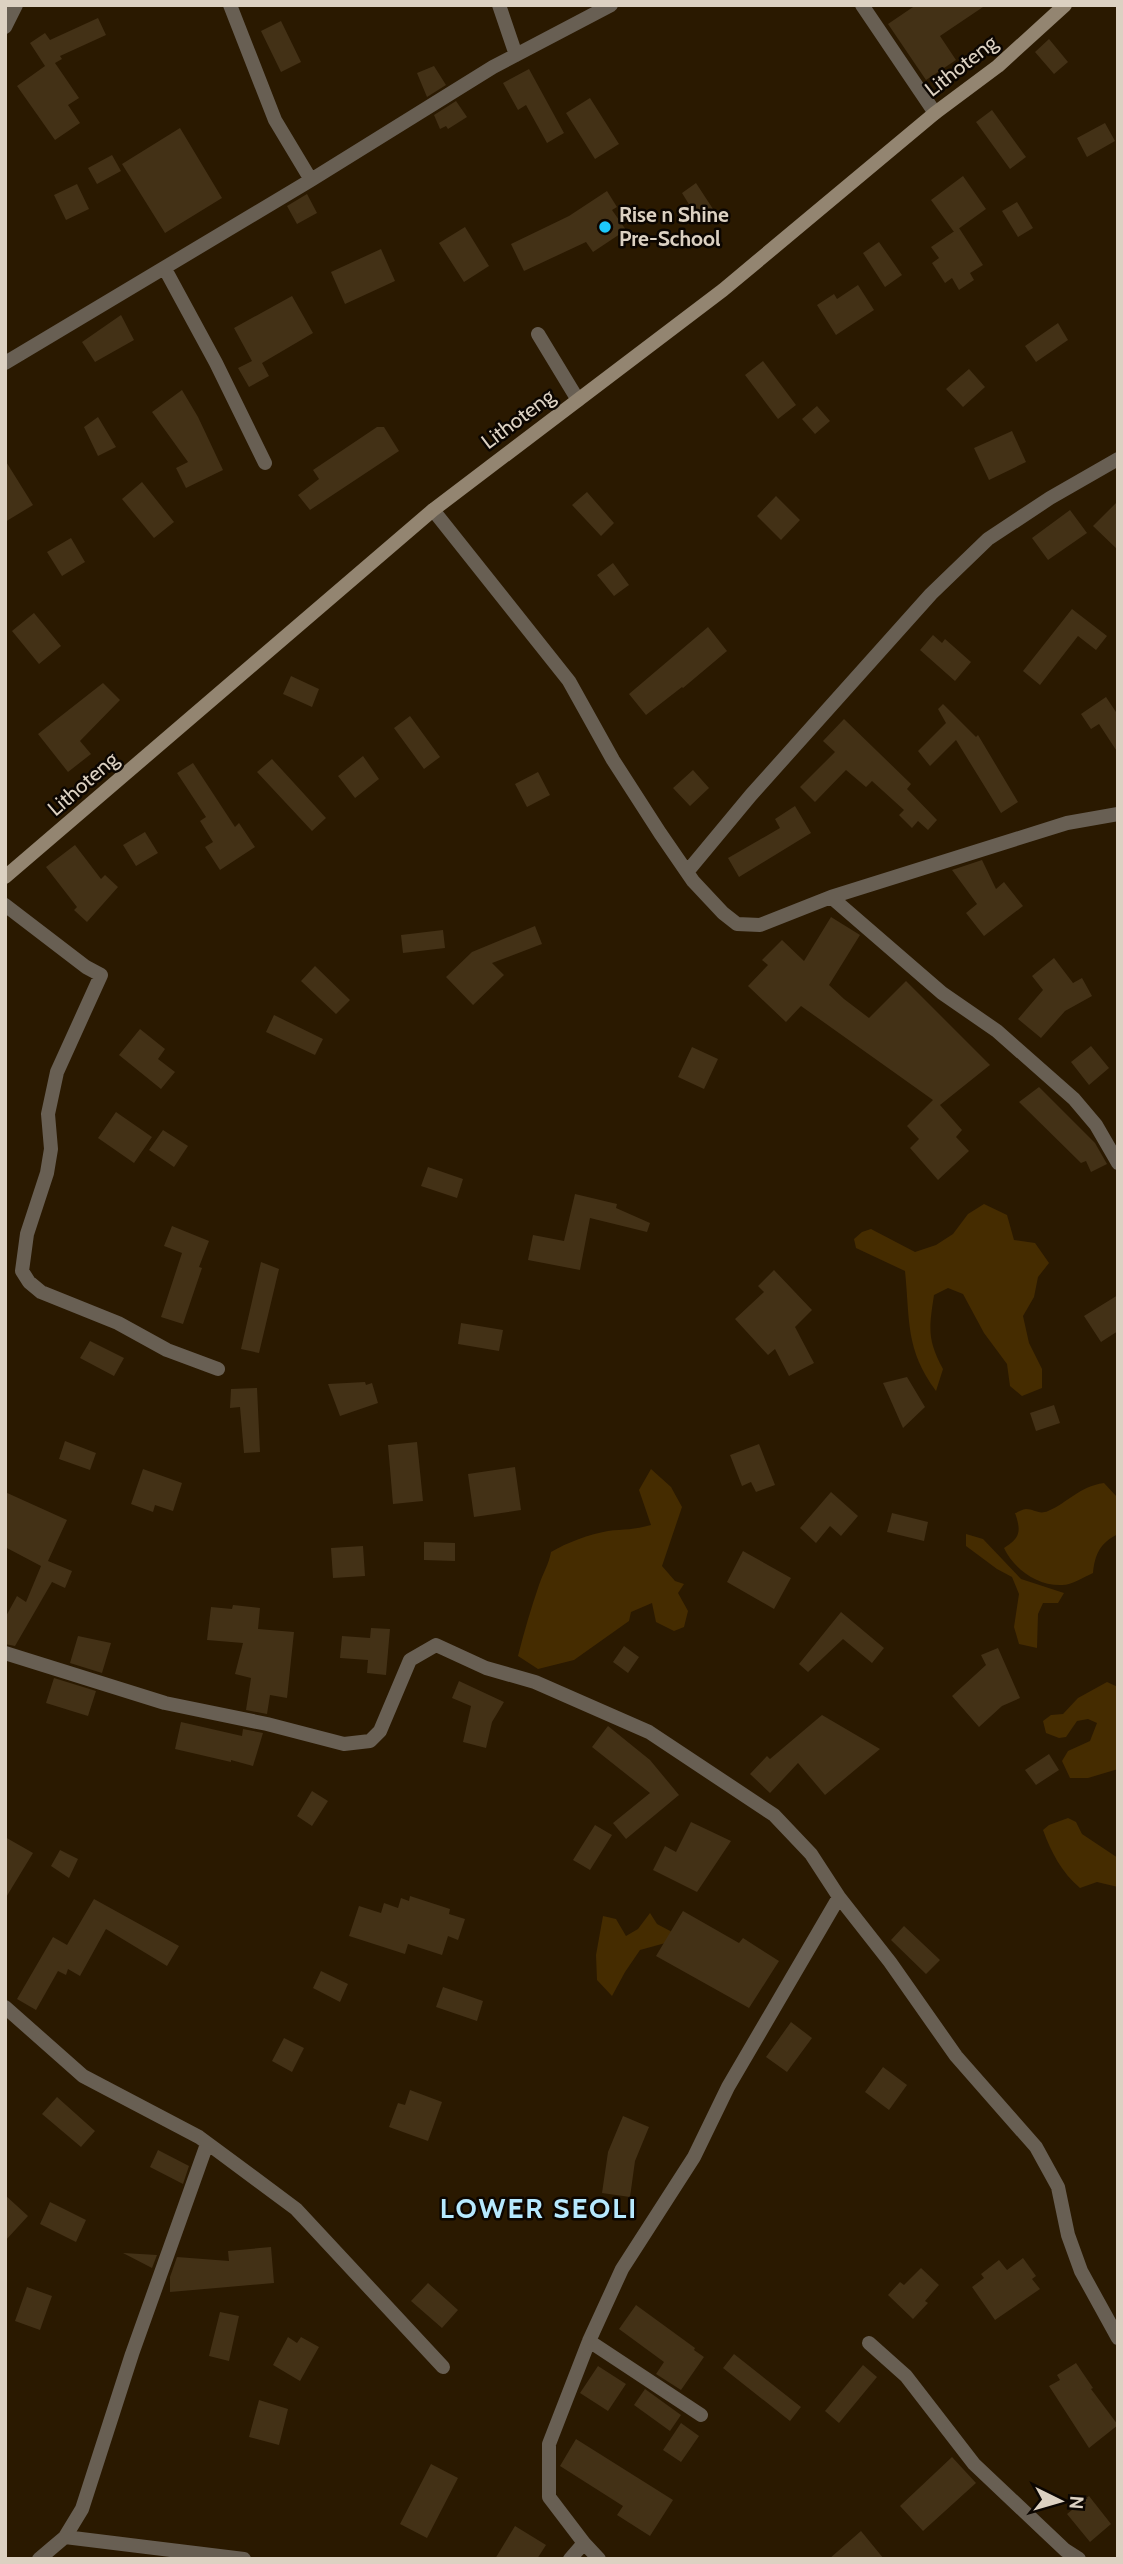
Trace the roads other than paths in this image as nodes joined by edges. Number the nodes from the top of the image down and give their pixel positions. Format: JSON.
{"nodes":[{"id":1,"x":16,"y":5,"type":"edge"},
{"id":2,"x":230,"y":5,"type":"edge"},
{"id":3,"x":499,"y":5,"type":"edge"},
{"id":4,"x":611,"y":5,"type":"edge"},
{"id":5,"x":862,"y":5,"type":"edge"},
{"id":6,"x":1065,"y":5,"type":"edge"},
{"id":7,"x":5,"y":27,"type":"edge"},
{"id":8,"x":516,"y":55,"type":"junction"},
{"id":9,"x":935,"y":114,"type":"junction"},
{"id":10,"x":311,"y":180,"type":"junction"},
{"id":11,"x":165,"y":269,"type":"junction"},
{"id":12,"x":538,"y":334,"type":"dead end"},
{"id":13,"x":5,"y":363,"type":"edge"},
{"id":14,"x":578,"y":400,"type":"junction"},
{"id":15,"x":1118,"y":459,"type":"edge"},
{"id":16,"x":265,"y":463,"type":"dead end"},
{"id":17,"x":433,"y":510,"type":"junction"},
{"id":18,"x":1118,"y":814,"type":"edge"},
{"id":19,"x":687,"y":872,"type":"junction"},
{"id":20,"x":5,"y":877,"type":"edge"},
{"id":21,"x":831,"y":897,"type":"junction"},
{"id":22,"x":5,"y":905,"type":"edge"},
{"id":23,"x":1118,"y":1163,"type":"edge"},
{"id":24,"x":218,"y":1369,"type":"dead end"},
{"id":25,"x":5,"y":1653,"type":"edge"},
{"id":26,"x":839,"y":1897,"type":"junction"},
{"id":27,"x":5,"y":2007,"type":"edge"},
{"id":28,"x":207,"y":2144,"type":"junction"},
{"id":29,"x":1118,"y":2338,"type":"edge"},
{"id":30,"x":589,"y":2341,"type":"junction"},
{"id":31,"x":869,"y":2343,"type":"dead end"},
{"id":32,"x":443,"y":2367,"type":"dead end"},
{"id":33,"x":701,"y":2415,"type":"dead end"},
{"id":34,"x":65,"y":2537,"type":"junction"},
{"id":35,"x":583,"y":2543,"type":"junction"},
{"id":36,"x":39,"y":2559,"type":"edge"},
{"id":37,"x":244,"y":2559,"type":"edge"},
{"id":38,"x":570,"y":2559,"type":"edge"},
{"id":39,"x":600,"y":2559,"type":"edge"},
{"id":40,"x":1079,"y":2559,"type":"edge"}],
"edges":[{"from":1,"to":7,"type":"street"},
{"from":2,"to":10,"type":"street"},
{"from":3,"to":8,"type":"street"},
{"from":4,"to":8,"type":"street"},
{"from":5,"to":9,"type":"street"},
{"from":6,"to":9,"type":"main road","name":"Lithoteng"},
{"from":8,"to":10,"type":"street"},
{"from":9,"to":14,"type":"main road","name":"Lithoteng"},
{"from":10,"to":11,"type":"street"},
{"from":11,"to":13,"type":"street"},
{"from":11,"to":16,"type":"street"},
{"from":12,"to":14,"type":"street"},
{"from":14,"to":17,"type":"main road","name":"Lithoteng"},
{"from":15,"to":19,"type":"street"},
{"from":17,"to":19,"type":"street"},
{"from":17,"to":20,"type":"main road","name":"Lithoteng"},
{"from":18,"to":21,"type":"street"},
{"from":19,"to":21,"type":"street"},
{"from":21,"to":23,"type":"street"},
{"from":22,"to":24,"type":"street"},
{"from":25,"to":26,"type":"street"},
{"from":26,"to":29,"type":"street"},
{"from":26,"to":30,"type":"street"},
{"from":27,"to":28,"type":"street"},
{"from":28,"to":32,"type":"street"},
{"from":28,"to":34,"type":"street"},
{"from":30,"to":33,"type":"street"},
{"from":30,"to":35,"type":"street"},
{"from":31,"to":40,"type":"street"},
{"from":34,"to":36,"type":"street"},
{"from":34,"to":37,"type":"street"},
{"from":35,"to":38,"type":"street"},
{"from":35,"to":39,"type":"street"}]}
